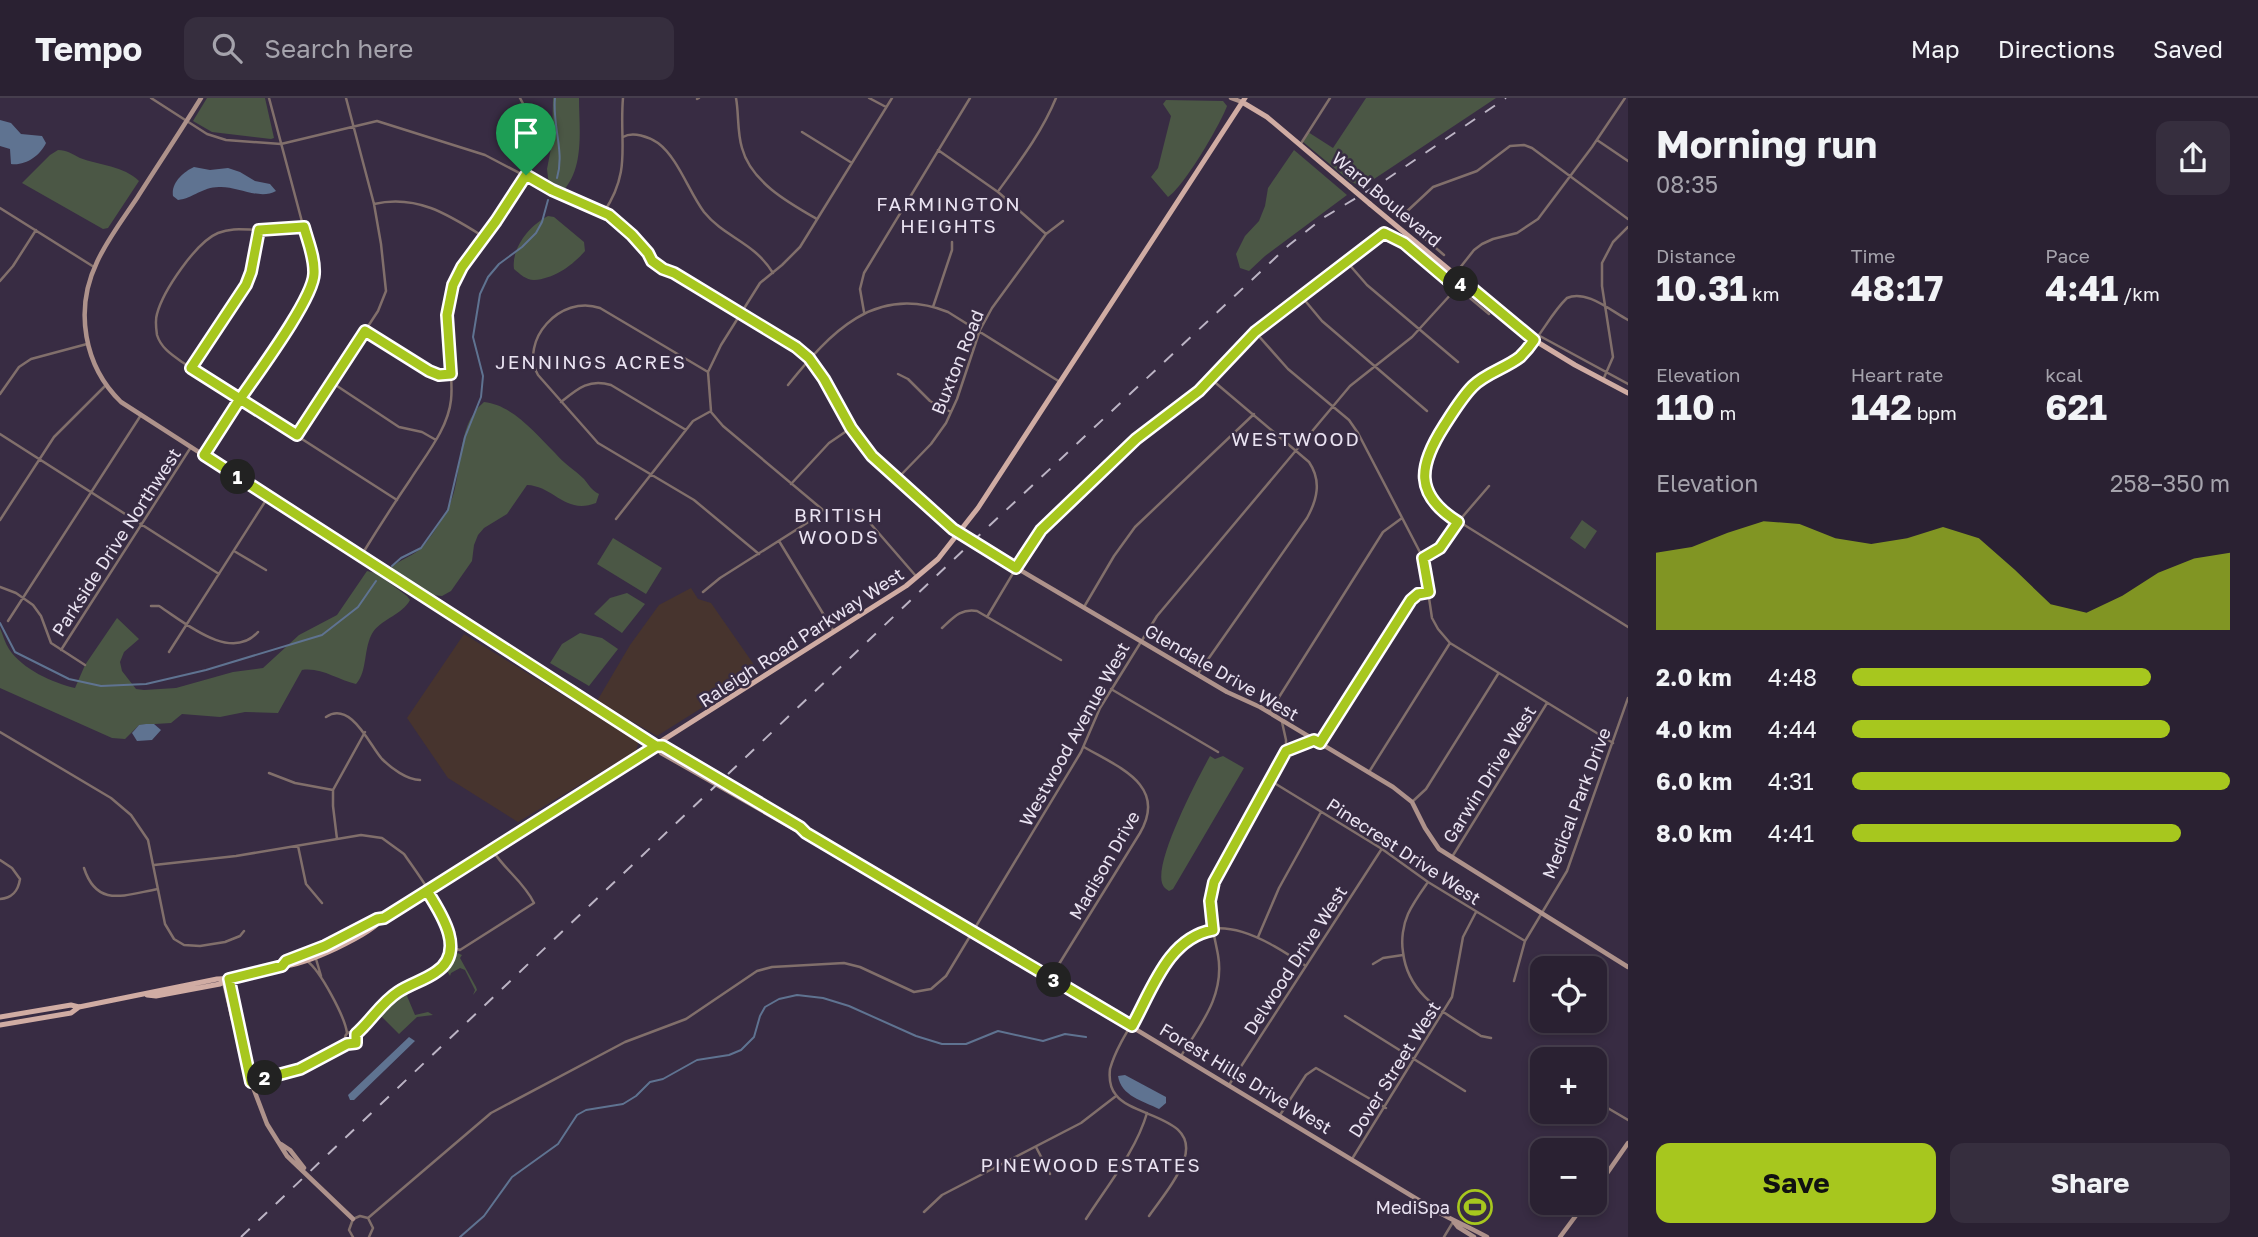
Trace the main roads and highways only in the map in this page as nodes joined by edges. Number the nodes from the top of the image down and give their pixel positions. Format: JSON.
{"nodes":[{"id":1,"x":201,"y":98,"type":"edge"},
{"id":2,"x":1231,"y":98,"type":"edge"},
{"id":3,"x":1243,"y":100,"type":"edge"},
{"id":4,"x":1628,"y":393,"type":"edge"},
{"id":5,"x":959,"y":534,"type":"junction"},
{"id":6,"x":656,"y":746,"type":"junction"},
{"id":7,"x":384,"y":918,"type":"junction"},
{"id":8,"x":282,"y":966,"type":"junction"},
{"id":9,"x":1628,"y":967,"type":"edge"},
{"id":10,"x":226,"y":980,"type":"junction"},
{"id":11,"x":79,"y":1007,"type":"junction"},
{"id":12,"x":0,"y":1017,"type":"edge"},
{"id":13,"x":0,"y":1026,"type":"edge"},
{"id":14,"x":1628,"y":1143,"type":"edge"},
{"id":15,"x":1607,"y":1173,"type":"edge"},
{"id":16,"x":1577,"y":1215,"type":"edge"},
{"id":17,"x":352,"y":1219,"type":"road end"},
{"id":18,"x":1453,"y":1221,"type":"junction"},
{"id":19,"x":1474,"y":1237,"type":"edge"},
{"id":20,"x":1486,"y":1237,"type":"edge"},
{"id":21,"x":1560,"y":1237,"type":"edge"}],
"edges":[{"from":1,"to":6,"type":"main road","name":"Forest Hills Drive West"},
{"from":2,"to":3,"type":"main road","name":"Ward Boulevard"},
{"from":3,"to":4,"type":"main road","name":"Ward Boulevard","bridge":true},
{"from":3,"to":5,"type":"main road","name":"Raleigh Road Parkway West"},
{"from":5,"to":6,"type":"main road","name":"Raleigh Road Parkway West"},
{"from":5,"to":9,"type":"main road","name":"Glendale Drive West"},
{"from":6,"to":7,"type":"main road","name":"Raleigh Road Parkway West"},
{"from":6,"to":18,"type":"main road","name":"Forest Hills Drive West"},
{"from":7,"to":8,"type":"main road","name":"Raleigh Road Parkway West"},
{"from":7,"to":8,"type":"main road","name":"Raleigh Road Parkway West"},
{"from":8,"to":10,"type":"main road","name":"Raleigh Road Parkway West"},
{"from":10,"to":11,"type":"main road","name":"Raleigh Road Parkway West"},
{"from":10,"to":17,"type":"main road"},
{"from":11,"to":12,"type":"main road","name":"Raleigh Road Parkway West"},
{"from":11,"to":13,"type":"main road","name":"Raleigh Road Parkway West"},
{"from":14,"to":15,"type":"main road"},
{"from":16,"to":21,"type":"main road"},
{"from":18,"to":19,"type":"main road","name":"Forest Hills Drive West"},
{"from":18,"to":20,"type":"main road","name":"Forest Hills Drive West"}]}
